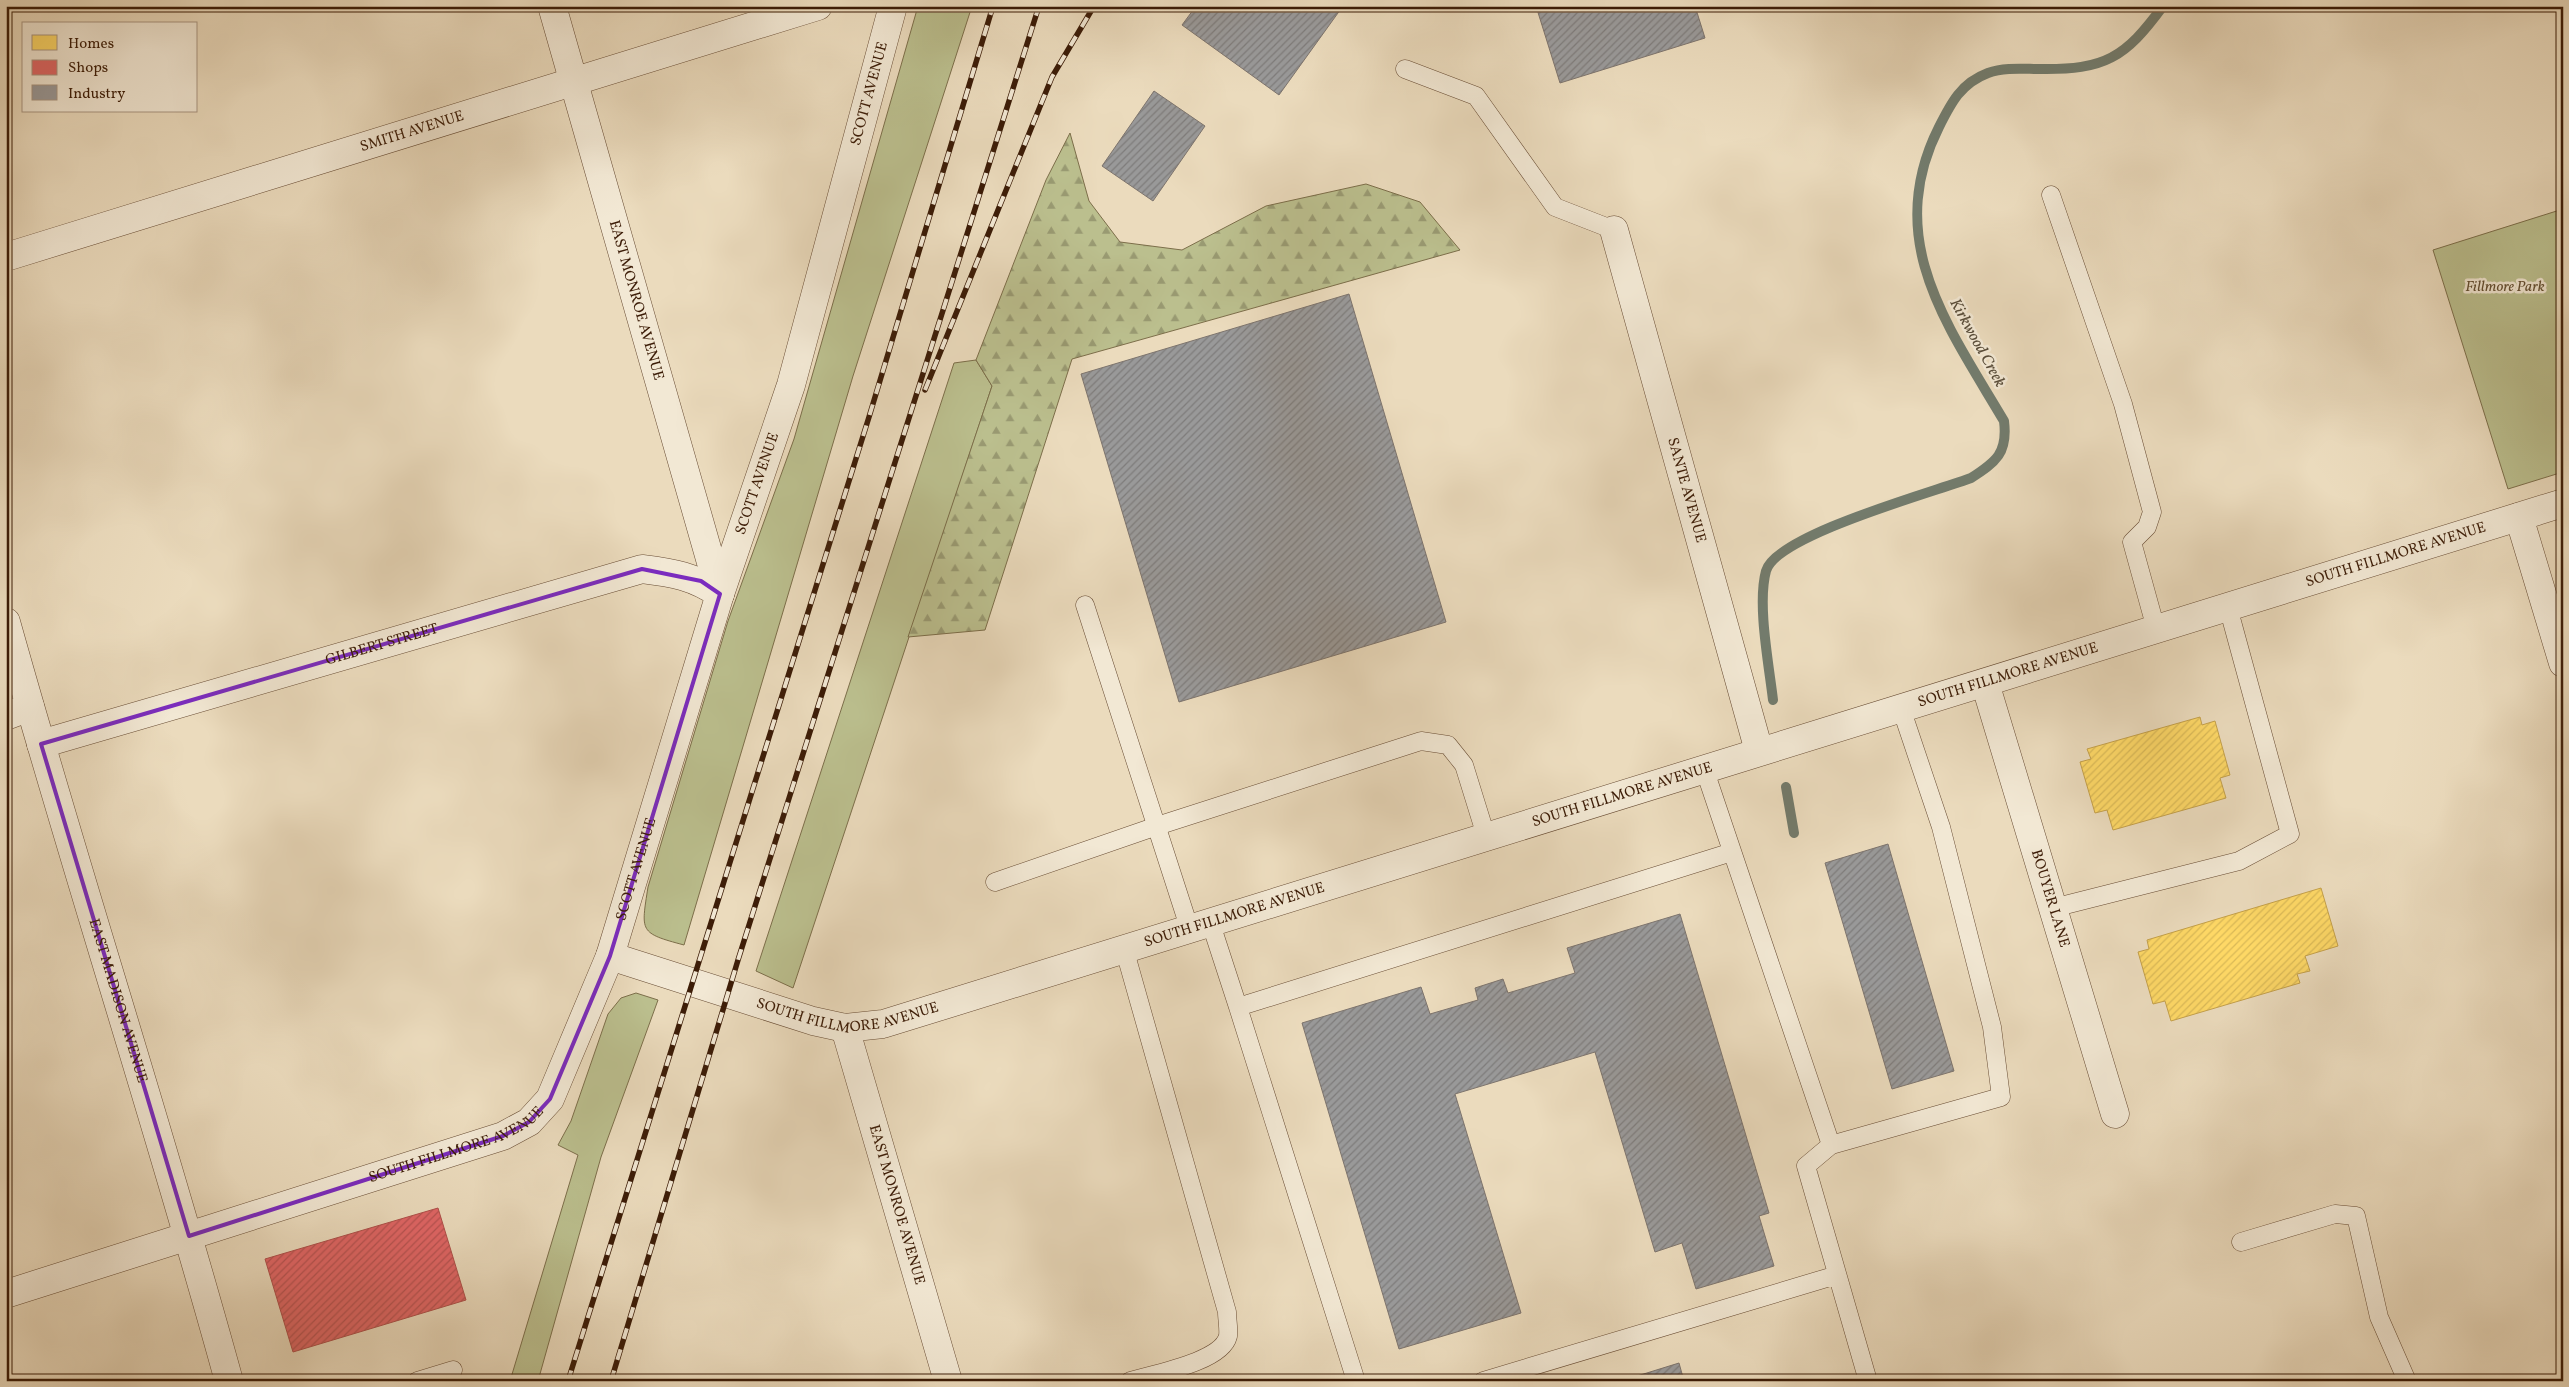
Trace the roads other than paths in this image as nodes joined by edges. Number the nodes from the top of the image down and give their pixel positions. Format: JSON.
{"nodes":[{"id":1,"x":552,"y":6,"type":"edge"},
{"id":2,"x":818,"y":6,"type":"edge"},
{"id":3,"x":893,"y":6,"type":"edge"},
{"id":4,"x":1405,"y":69,"type":"dead end"},
{"id":5,"x":574,"y":81,"type":"junction"},
{"id":6,"x":2051,"y":195,"type":"dead end"},
{"id":7,"x":1614,"y":230,"type":"joint"},
{"id":8,"x":6,"y":257,"type":"edge"},
{"id":9,"x":2563,"y":503,"type":"edge"},
{"id":10,"x":2518,"y":517,"type":"junction"},
{"id":11,"x":720,"y":594,"type":"junction"},
{"id":12,"x":1085,"y":605,"type":"dead end"},
{"id":13,"x":2228,"y":607,"type":"junction"},
{"id":14,"x":6,"y":622,"type":"edge"},
{"id":15,"x":2156,"y":629,"type":"junction"},
{"id":16,"x":2563,"y":663,"type":"edge"},
{"id":17,"x":1985,"y":683,"type":"junction"},
{"id":18,"x":1902,"y":708,"type":"junction"},
{"id":19,"x":18,"y":712,"type":"edge"},
{"id":20,"x":41,"y":744,"type":"junction"},
{"id":21,"x":1758,"y":751,"type":"junction"},
{"id":22,"x":1704,"y":768,"type":"junction"},
{"id":23,"x":1157,"y":826,"type":"junction"},
{"id":24,"x":1486,"y":836,"type":"junction"},
{"id":25,"x":1732,"y":852,"type":"junction"},
{"id":26,"x":995,"y":882,"type":"dead end"},
{"id":27,"x":2053,"y":908,"type":"junction"},
{"id":28,"x":1199,"y":924,"type":"junction"},
{"id":29,"x":1124,"y":948,"type":"junction"},
{"id":30,"x":610,"y":956,"type":"junction"},
{"id":31,"x":1238,"y":1007,"type":"junction"},
{"id":32,"x":845,"y":1028,"type":"junction"},
{"id":33,"x":2115,"y":1114,"type":"dead end"},
{"id":34,"x":1831,"y":1145,"type":"junction"},
{"id":35,"x":190,"y":1236,"type":"junction"},
{"id":36,"x":2241,"y":1242,"type":"dead end"},
{"id":37,"x":1837,"y":1274,"type":"junction"},
{"id":38,"x":6,"y":1294,"type":"edge"},
{"id":39,"x":453,"y":1370,"type":"dead end"},
{"id":40,"x":229,"y":1381,"type":"edge"},
{"id":41,"x":417,"y":1381,"type":"edge"},
{"id":42,"x":948,"y":1381,"type":"edge"},
{"id":43,"x":1130,"y":1381,"type":"edge"},
{"id":44,"x":1356,"y":1381,"type":"edge"},
{"id":45,"x":1482,"y":1381,"type":"edge"},
{"id":46,"x":1868,"y":1381,"type":"edge"},
{"id":47,"x":2407,"y":1381,"type":"edge"}],
"edges":[{"from":1,"to":5,"type":"street","name":"EAST MONROE AVENUE"},
{"from":2,"to":5,"type":"street","name":"SMITH AVENUE"},
{"from":3,"to":11,"type":"street","name":"SCOTT AVENUE"},
{"from":4,"to":7,"type":"lane"},
{"from":5,"to":8,"type":"street","name":"SMITH AVENUE"},
{"from":5,"to":11,"type":"street","name":"EAST MONROE AVENUE"},
{"from":6,"to":15,"type":"lane"},
{"from":7,"to":21,"type":"street","name":"SANTE AVENUE"},
{"from":9,"to":10,"type":"street","name":"SOUTH FILLMORE AVENUE"},
{"from":10,"to":13,"type":"street","name":"SOUTH FILLMORE AVENUE"},
{"from":10,"to":16,"type":"street"},
{"from":11,"to":20,"type":"street","name":"GILBERT STREET"},
{"from":11,"to":30,"type":"street","name":"SCOTT AVENUE"},
{"from":12,"to":23,"type":"lane"},
{"from":13,"to":15,"type":"street","name":"SOUTH FILLMORE AVENUE"},
{"from":13,"to":27,"type":"lane"},
{"from":14,"to":19,"type":"street","name":"EAST MADISON AVENUE"},
{"from":15,"to":17,"type":"street","name":"SOUTH FILLMORE AVENUE"},
{"from":17,"to":18,"type":"street","name":"SOUTH FILLMORE AVENUE"},
{"from":17,"to":27,"type":"street","name":"BOUYER LANE"},
{"from":18,"to":21,"type":"street","name":"SOUTH FILLMORE AVENUE"},
{"from":18,"to":34,"type":"lane"},
{"from":19,"to":20,"type":"street","name":"EAST MADISON AVENUE"},
{"from":20,"to":35,"type":"street","name":"EAST MADISON AVENUE"},
{"from":21,"to":22,"type":"street","name":"SOUTH FILLMORE AVENUE"},
{"from":22,"to":24,"type":"street","name":"SOUTH FILLMORE AVENUE"},
{"from":22,"to":25,"type":"lane"},
{"from":23,"to":24,"type":"lane"},
{"from":23,"to":26,"type":"lane"},
{"from":23,"to":28,"type":"lane"},
{"from":24,"to":28,"type":"street","name":"SOUTH FILLMORE AVENUE"},
{"from":25,"to":31,"type":"lane"},
{"from":25,"to":34,"type":"lane"},
{"from":27,"to":33,"type":"street","name":"BOUYER LANE"},
{"from":28,"to":29,"type":"street","name":"SOUTH FILLMORE AVENUE"},
{"from":28,"to":31,"type":"lane"},
{"from":29,"to":32,"type":"street","name":"SOUTH FILLMORE AVENUE"},
{"from":29,"to":43,"type":"lane"},
{"from":30,"to":32,"type":"street","name":"SOUTH FILLMORE AVENUE"},
{"from":30,"to":35,"type":"street","name":"SOUTH FILLMORE AVENUE"},
{"from":31,"to":44,"type":"lane"},
{"from":32,"to":42,"type":"street","name":"EAST MONROE AVENUE"},
{"from":34,"to":37,"type":"lane"},
{"from":35,"to":38,"type":"street","name":"SOUTH FILLMORE AVENUE"},
{"from":35,"to":40,"type":"street","name":"EAST MADISON AVENUE"},
{"from":36,"to":47,"type":"lane"},
{"from":37,"to":45,"type":"lane"},
{"from":37,"to":46,"type":"lane"},
{"from":39,"to":41,"type":"lane"}]}
